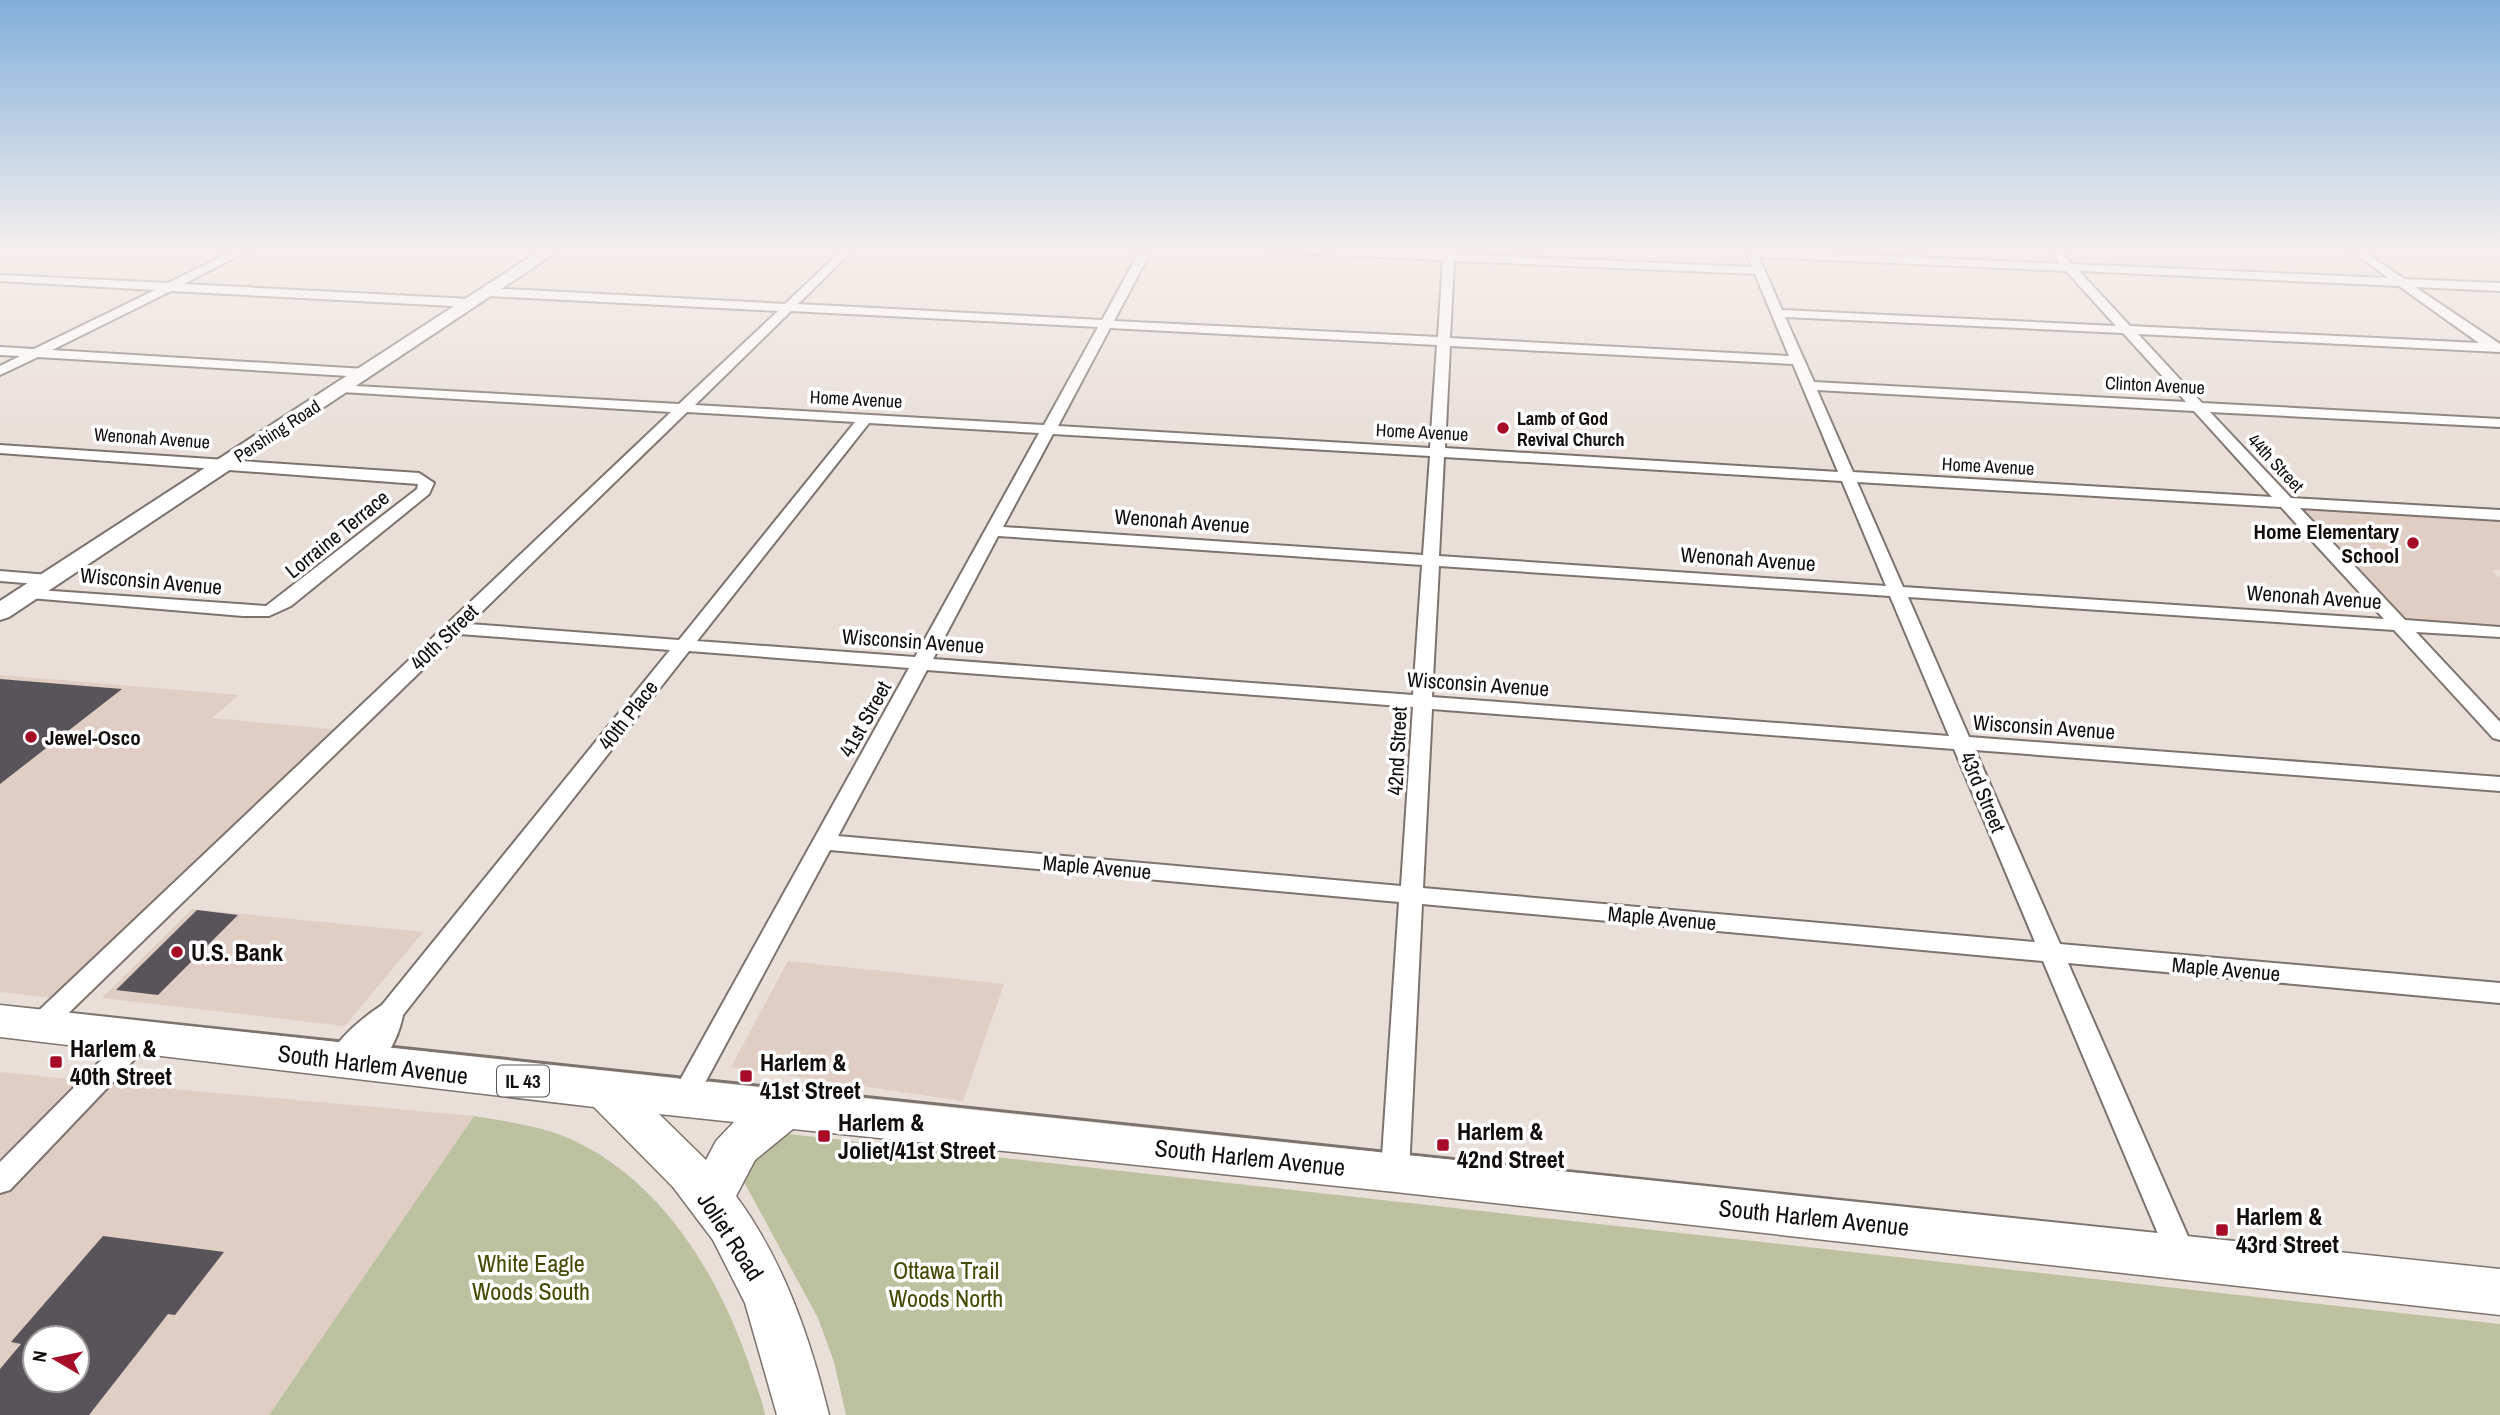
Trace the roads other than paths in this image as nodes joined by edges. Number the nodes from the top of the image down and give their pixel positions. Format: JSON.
{"nodes":[{"id":1,"x":113,"y":315,"type":"edge"},
{"id":2,"x":453,"y":315,"type":"edge"},
{"id":3,"x":780,"y":315,"type":"edge"},
{"id":4,"x":939,"y":315,"type":"edge"},
{"id":5,"x":1112,"y":315,"type":"edge"},
{"id":6,"x":1446,"y":315,"type":"edge"},
{"id":7,"x":1779,"y":315,"type":"edge"},
{"id":8,"x":1820,"y":315,"type":"edge"},
{"id":9,"x":2113,"y":315,"type":"edge"},
{"id":10,"x":2449,"y":315,"type":"edge"},
{"id":11,"x":1107,"y":324,"type":"junction"},
{"id":12,"x":2127,"y":330,"type":"junction"},
{"id":13,"x":1444,"y":342,"type":"junction"},
{"id":14,"x":2498,"y":349,"type":"edge"},
{"id":15,"x":0,"y":351,"type":"edge"},
{"id":16,"x":36,"y":353,"type":"junction"},
{"id":17,"x":1798,"y":360,"type":"junction"},
{"id":18,"x":0,"y":371,"type":"edge"},
{"id":19,"x":365,"y":373,"type":"junction"},
{"id":20,"x":1809,"y":386,"type":"junction"},
{"id":21,"x":342,"y":388,"type":"junction"},
{"id":22,"x":2197,"y":407,"type":"junction"},
{"id":23,"x":683,"y":408,"type":"junction"},
{"id":24,"x":865,"y":419,"type":"junction"},
{"id":25,"x":2500,"y":423,"type":"edge"},
{"id":26,"x":1049,"y":429,"type":"junction"},
{"id":27,"x":0,"y":449,"type":"edge"},
{"id":28,"x":1438,"y":453,"type":"junction"},
{"id":29,"x":225,"y":464,"type":"junction"},
{"id":30,"x":1848,"y":477,"type":"junction"},
{"id":31,"x":426,"y":483,"type":"joint"},
{"id":32,"x":2286,"y":503,"type":"junction"},
{"id":33,"x":2500,"y":515,"type":"edge"},
{"id":34,"x":993,"y":531,"type":"junction"},
{"id":35,"x":1431,"y":560,"type":"junction"},
{"id":36,"x":0,"y":576,"type":"edge"},
{"id":37,"x":49,"y":580,"type":"junction"},
{"id":38,"x":1897,"y":592,"type":"junction"},
{"id":39,"x":30,"y":593,"type":"junction"},
{"id":40,"x":269,"y":611,"type":"joint"},
{"id":41,"x":0,"y":612,"type":"edge"},
{"id":42,"x":2399,"y":625,"type":"junction"},
{"id":43,"x":454,"y":628,"type":"junction"},
{"id":44,"x":2500,"y":632,"type":"edge"},
{"id":45,"x":682,"y":646,"type":"junction"},
{"id":46,"x":920,"y":664,"type":"junction"},
{"id":47,"x":1423,"y":702,"type":"junction"},
{"id":48,"x":2500,"y":734,"type":"edge"},
{"id":49,"x":1962,"y":743,"type":"junction"},
{"id":50,"x":2500,"y":785,"type":"edge"},
{"id":51,"x":824,"y":842,"type":"junction"},
{"id":52,"x":1412,"y":895,"type":"junction"},
{"id":53,"x":2052,"y":953,"type":"junction"},
{"id":54,"x":2500,"y":993,"type":"edge"},
{"id":55,"x":0,"y":1021,"type":"edge"},
{"id":56,"x":40,"y":1025,"type":"junction"},
{"id":57,"x":140,"y":1037,"type":"junction"},
{"id":58,"x":352,"y":1061,"type":"junction"},
{"id":59,"x":605,"y":1090,"type":"junction"},
{"id":60,"x":683,"y":1099,"type":"junction"},
{"id":61,"x":786,"y":1110,"type":"junction"},
{"id":62,"x":1395,"y":1172,"type":"junction"},
{"id":63,"x":0,"y":1181,"type":"edge"},
{"id":64,"x":712,"y":1199,"type":"junction"},
{"id":65,"x":2182,"y":1257,"type":"junction"},
{"id":66,"x":2500,"y":1292,"type":"edge"},
{"id":67,"x":803,"y":1415,"type":"edge"}],
"edges":[{"from":1,"to":16,"type":"street"},
{"from":2,"to":19,"type":"main road","name":"Pershing Road"},
{"from":3,"to":23,"type":"street","name":"40th Street"},
{"from":4,"to":11,"type":"street"},
{"from":5,"to":11,"type":"street","name":"41st Street"},
{"from":6,"to":13,"type":"street","name":"42nd Street"},
{"from":7,"to":17,"type":"street","name":"43rd Street"},
{"from":8,"to":12,"type":"street"},
{"from":9,"to":12,"type":"street","name":"44th Street"},
{"from":10,"to":14,"type":"street"},
{"from":11,"to":13,"type":"street"},
{"from":11,"to":26,"type":"street","name":"41st Street"},
{"from":12,"to":14,"type":"street"},
{"from":12,"to":22,"type":"street","name":"44th Street"},
{"from":13,"to":17,"type":"street"},
{"from":13,"to":28,"type":"street","name":"42nd Street"},
{"from":15,"to":16,"type":"street"},
{"from":16,"to":18,"type":"street"},
{"from":16,"to":19,"type":"street"},
{"from":17,"to":20,"type":"street","name":"43rd Street"},
{"from":19,"to":21,"type":"main road","name":"Pershing Road"},
{"from":20,"to":22,"type":"street","name":"Clinton Avenue"},
{"from":20,"to":30,"type":"street","name":"43rd Street"},
{"from":21,"to":23,"type":"street","name":"Home Avenue"},
{"from":21,"to":29,"type":"main road","name":"Pershing Road"},
{"from":22,"to":25,"type":"street","name":"Clinton Avenue"},
{"from":22,"to":32,"type":"street","name":"44th Street"},
{"from":23,"to":24,"type":"street","name":"Home Avenue"},
{"from":23,"to":43,"type":"street","name":"40th Street"},
{"from":24,"to":26,"type":"street","name":"Home Avenue"},
{"from":24,"to":45,"type":"street","name":"40th Place"},
{"from":26,"to":28,"type":"street","name":"Home Avenue"},
{"from":26,"to":34,"type":"street","name":"41st Street"},
{"from":27,"to":29,"type":"street","name":"Wenonah Avenue"},
{"from":28,"to":30,"type":"street","name":"Home Avenue"},
{"from":28,"to":35,"type":"street","name":"42nd Street"},
{"from":29,"to":31,"type":"street","name":"Wenonah Avenue"},
{"from":29,"to":37,"type":"main road","name":"Pershing Road"},
{"from":30,"to":32,"type":"street","name":"Home Avenue"},
{"from":30,"to":38,"type":"street","name":"43rd Street"},
{"from":31,"to":40,"type":"street","name":"Lorraine Terrace"},
{"from":32,"to":33,"type":"street","name":"Home Avenue"},
{"from":32,"to":42,"type":"street","name":"44th Street"},
{"from":34,"to":35,"type":"street","name":"Wenonah Avenue"},
{"from":34,"to":46,"type":"street","name":"41st Street"},
{"from":35,"to":38,"type":"street","name":"Wenonah Avenue"},
{"from":35,"to":47,"type":"street","name":"42nd Street"},
{"from":36,"to":37,"type":"street","name":"Wisconsin Avenue"},
{"from":37,"to":39,"type":"main road","name":"Pershing Road"},
{"from":38,"to":42,"type":"street","name":"Wenonah Avenue"},
{"from":38,"to":49,"type":"street","name":"43rd Street"},
{"from":39,"to":40,"type":"street","name":"Wisconsin Avenue"},
{"from":39,"to":41,"type":"main road","name":"Pershing Road"},
{"from":42,"to":44,"type":"street","name":"Wenonah Avenue"},
{"from":42,"to":48,"type":"street","name":"44th Street"},
{"from":43,"to":45,"type":"street","name":"Wisconsin Avenue"},
{"from":43,"to":56,"type":"street","name":"40th Street"},
{"from":45,"to":46,"type":"street","name":"Wisconsin Avenue"},
{"from":45,"to":58,"type":"street","name":"40th Place"},
{"from":46,"to":47,"type":"street","name":"Wisconsin Avenue"},
{"from":46,"to":51,"type":"street","name":"41st Street"},
{"from":47,"to":49,"type":"street","name":"Wisconsin Avenue"},
{"from":47,"to":52,"type":"street","name":"42nd Street"},
{"from":49,"to":50,"type":"street","name":"Wisconsin Avenue"},
{"from":49,"to":53,"type":"street","name":"43rd Street"},
{"from":51,"to":52,"type":"street","name":"Maple Avenue"},
{"from":51,"to":60,"type":"street","name":"41st Street"},
{"from":52,"to":53,"type":"street","name":"Maple Avenue"},
{"from":52,"to":62,"type":"street","name":"42nd Street"},
{"from":53,"to":54,"type":"street","name":"Maple Avenue"},
{"from":53,"to":65,"type":"street","name":"43rd Street"},
{"from":55,"to":56,"type":"main road","name":"South Harlem Avenue","number":"IL 43"},
{"from":56,"to":57,"type":"main road","name":"South Harlem Avenue","number":"IL 43"},
{"from":57,"to":58,"type":"main road","name":"South Harlem Avenue","number":"IL 43"},
{"from":57,"to":63,"type":"street"},
{"from":58,"to":59,"type":"main road","name":"South Harlem Avenue","number":"IL 43"},
{"from":59,"to":60,"type":"main road","name":"South Harlem Avenue","number":"IL 43"},
{"from":59,"to":64,"type":"main road","name":"Joliet Road"},
{"from":60,"to":61,"type":"main road","name":"South Harlem Avenue","number":"IL 43"},
{"from":61,"to":62,"type":"main road","name":"South Harlem Avenue","number":"IL 43"},
{"from":61,"to":64,"type":"main road"},
{"from":62,"to":65,"type":"main road","name":"South Harlem Avenue","number":"IL 43"},
{"from":64,"to":67,"type":"main road","name":"Joliet Road"},
{"from":65,"to":66,"type":"main road","name":"South Harlem Avenue","number":"IL 43"}]}
